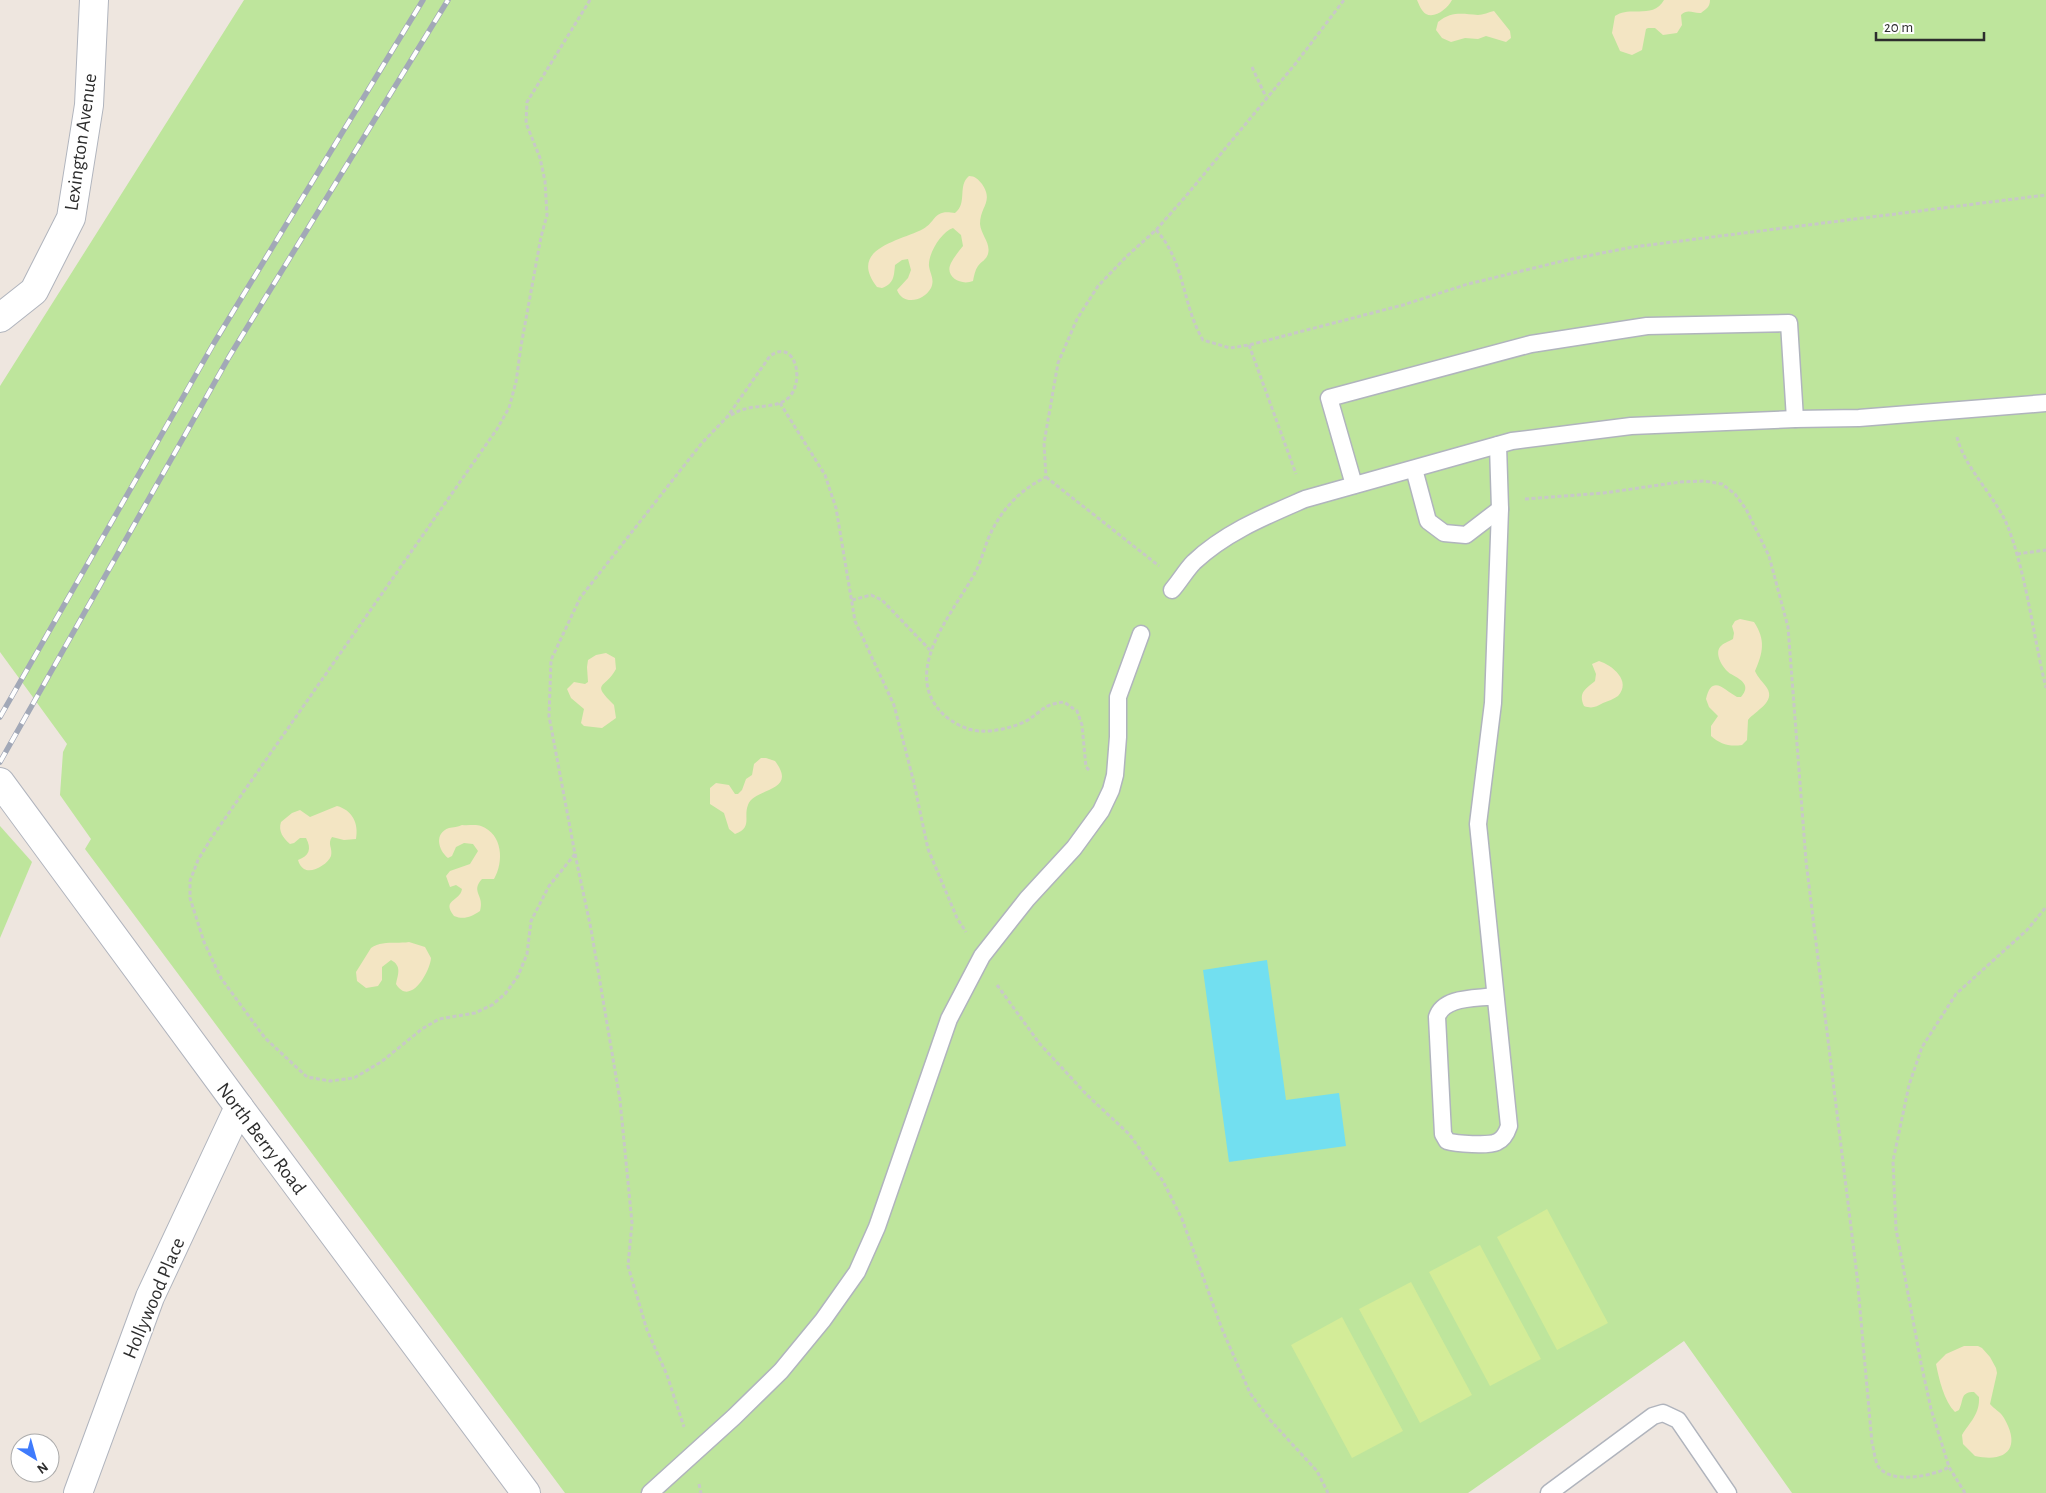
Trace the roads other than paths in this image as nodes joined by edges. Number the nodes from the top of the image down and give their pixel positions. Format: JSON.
{"nodes":[{"id":1,"x":94,"y":0,"type":"edge"},
{"id":2,"x":0,"y":318,"type":"edge"},
{"id":3,"x":2046,"y":404,"type":"edge"},
{"id":4,"x":1795,"y":419,"type":"junction"},
{"id":5,"x":1498,"y":445,"type":"junction"},
{"id":6,"x":1414,"y":469,"type":"junction"},
{"id":7,"x":1354,"y":484,"type":"junction"},
{"id":8,"x":1500,"y":509,"type":"junction"},
{"id":9,"x":1176,"y":586,"type":"road end"},
{"id":10,"x":1141,"y":634,"type":"dead end"},
{"id":11,"x":0,"y":782,"type":"edge"},
{"id":12,"x":1495,"y":996,"type":"junction"},
{"id":13,"x":239,"y":1107,"type":"junction"},
{"id":14,"x":78,"y":1493,"type":"edge"},
{"id":15,"x":526,"y":1493,"type":"edge"},
{"id":16,"x":650,"y":1493,"type":"edge"},
{"id":17,"x":1550,"y":1493,"type":"edge"},
{"id":18,"x":1728,"y":1493,"type":"edge"}],
"edges":[{"from":1,"to":2,"type":"main road","name":"Lexington Avenue"},
{"from":3,"to":4,"type":"lane"},
{"from":4,"to":5,"type":"lane"},
{"from":4,"to":7,"type":"lane"},
{"from":5,"to":6,"type":"lane"},
{"from":5,"to":8,"type":"lane"},
{"from":6,"to":7,"type":"lane"},
{"from":6,"to":8,"type":"lane"},
{"from":7,"to":9,"type":"lane"},
{"from":8,"to":12,"type":"lane"},
{"from":10,"to":16,"type":"lane"},
{"from":11,"to":13,"type":"main road","name":"North Berry Road"},
{"from":12,"to":12,"type":"lane"},
{"from":13,"to":14,"type":"main road","name":"Hollywood Place"},
{"from":13,"to":15,"type":"main road","name":"North Berry Road"},
{"from":17,"to":18,"type":"lane"}]}
